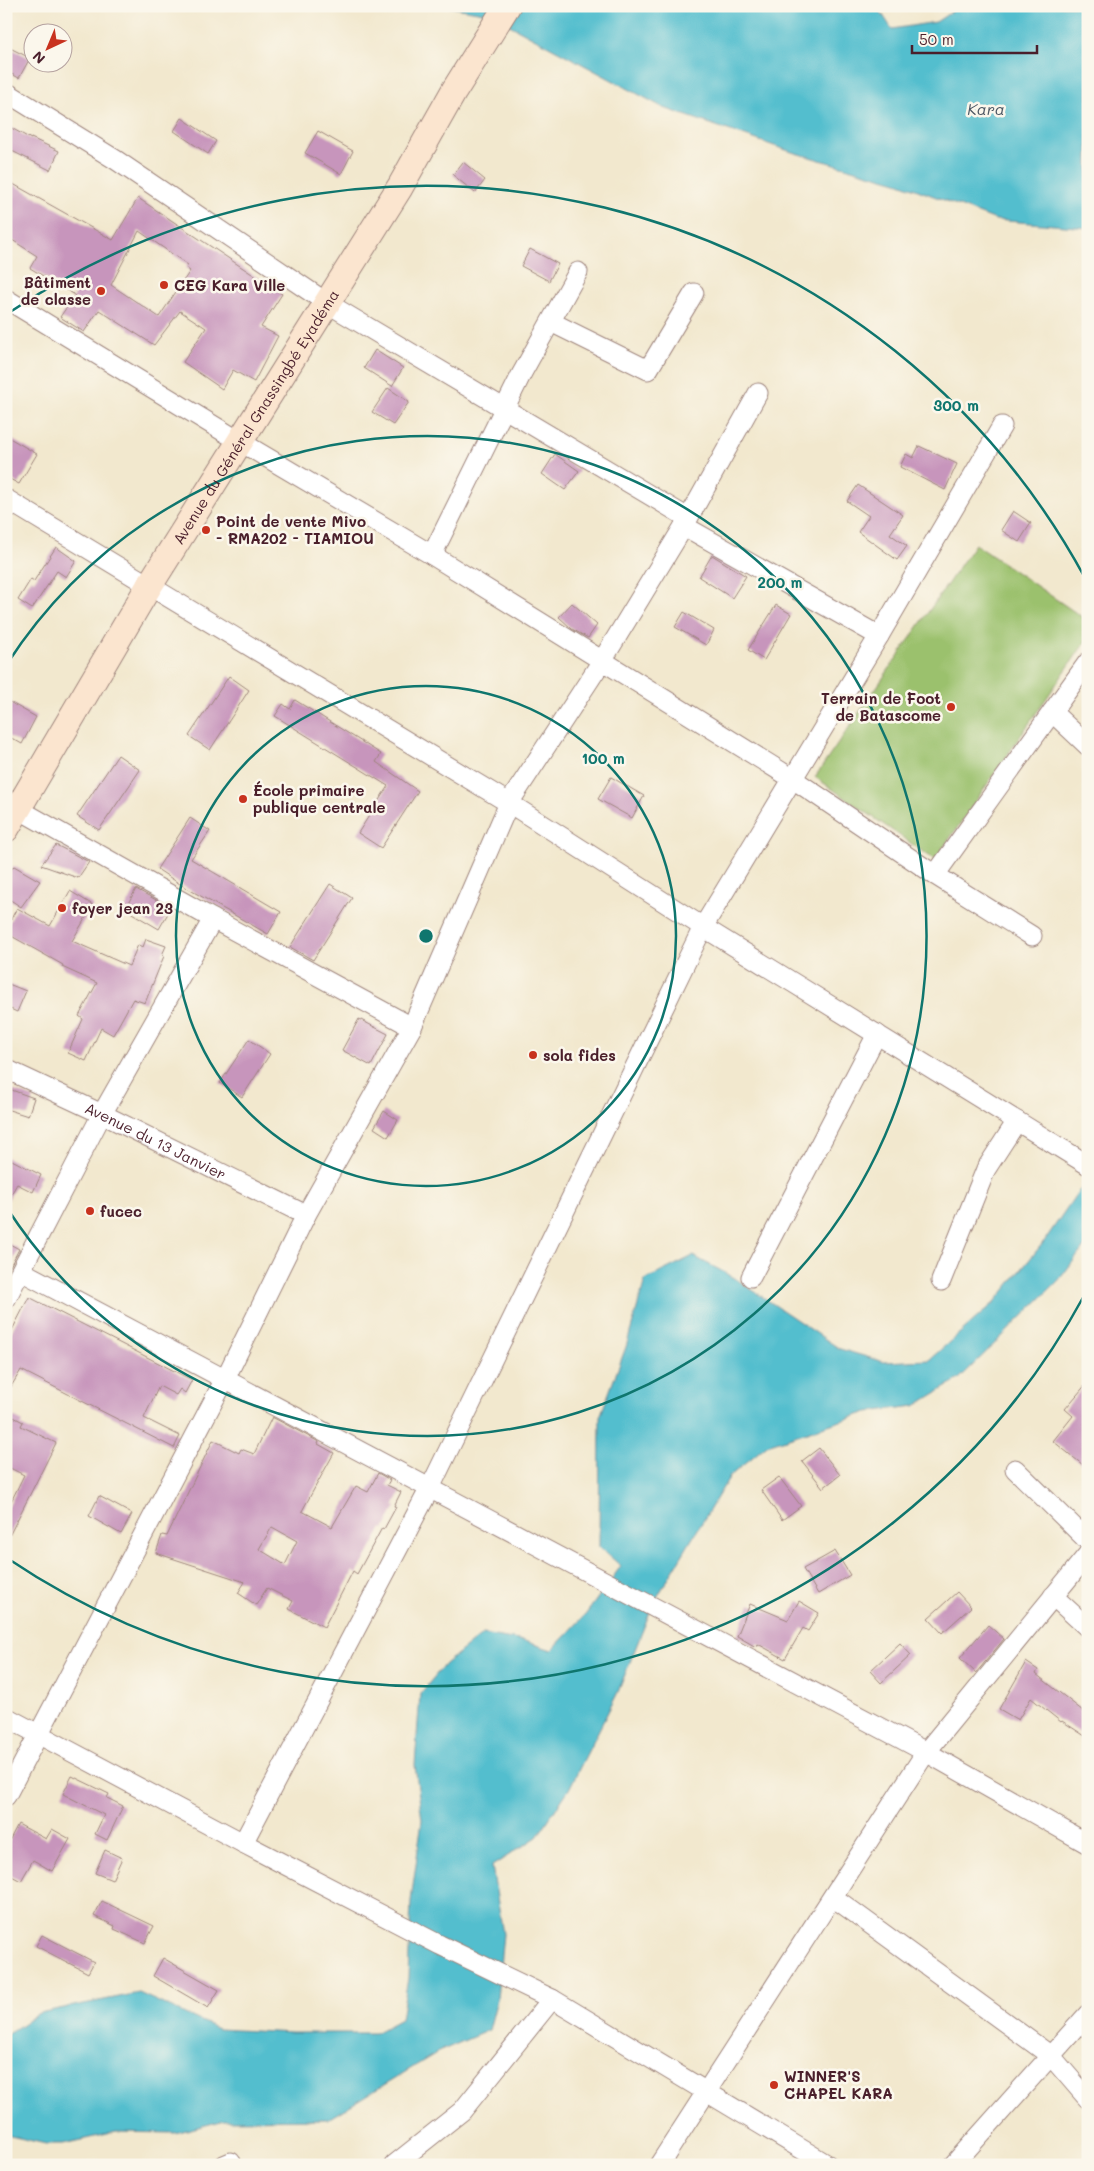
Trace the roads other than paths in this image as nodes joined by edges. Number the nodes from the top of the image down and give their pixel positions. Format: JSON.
{"nodes":[{"id":1,"x":507,"y":6,"type":"edge"},
{"id":2,"x":6,"y":92,"type":"edge"},
{"id":3,"x":578,"y":272,"type":"dead end"},
{"id":4,"x":694,"y":293,"type":"dead end"},
{"id":5,"x":6,"y":299,"type":"edge"},
{"id":6,"x":327,"y":303,"type":"junction"},
{"id":7,"x":550,"y":322,"type":"junction"},
{"id":8,"x":758,"y":394,"type":"dead end"},
{"id":9,"x":506,"y":409,"type":"junction"},
{"id":10,"x":1002,"y":426,"type":"dead end"},
{"id":11,"x":239,"y":441,"type":"junction"},
{"id":12,"x":6,"y":499,"type":"edge"},
{"id":13,"x":686,"y":522,"type":"junction"},
{"id":14,"x":432,"y":555,"type":"junction"},
{"id":15,"x":149,"y":586,"type":"junction"},
{"id":16,"x":879,"y":636,"type":"junction"},
{"id":17,"x":602,"y":661,"type":"junction"},
{"id":18,"x":1088,"y":662,"type":"edge"},
{"id":19,"x":1052,"y":712,"type":"junction"},
{"id":20,"x":1088,"y":746,"type":"edge"},
{"id":21,"x":793,"y":779,"type":"junction"},
{"id":22,"x":509,"y":803,"type":"junction"},
{"id":23,"x":11,"y":813,"type":"edge"},
{"id":24,"x":935,"y":875,"type":"junction"},
{"id":25,"x":213,"y":919,"type":"junction"},
{"id":26,"x":703,"y":927,"type":"junction"},
{"id":27,"x":1032,"y":936,"type":"dead end"},
{"id":28,"x":412,"y":1027,"type":"junction"},
{"id":29,"x":877,"y":1034,"type":"junction"},
{"id":30,"x":6,"y":1069,"type":"edge"},
{"id":31,"x":102,"y":1114,"type":"junction"},
{"id":32,"x":1017,"y":1121,"type":"junction"},
{"id":33,"x":1088,"y":1165,"type":"edge"},
{"id":34,"x":306,"y":1215,"type":"junction"},
{"id":35,"x":22,"y":1271,"type":"junction"},
{"id":36,"x":750,"y":1277,"type":"dead end"},
{"id":37,"x":941,"y":1281,"type":"dead end"},
{"id":38,"x":6,"y":1299,"type":"edge"},
{"id":39,"x":225,"y":1379,"type":"junction"},
{"id":40,"x":1015,"y":1469,"type":"dead end"},
{"id":41,"x":430,"y":1488,"type":"junction"},
{"id":42,"x":1088,"y":1541,"type":"edge"},
{"id":43,"x":1088,"y":1554,"type":"edge"},
{"id":44,"x":1053,"y":1596,"type":"junction"},
{"id":45,"x":1088,"y":1628,"type":"edge"},
{"id":46,"x":6,"y":1717,"type":"edge"},
{"id":47,"x":40,"y":1734,"type":"junction"},
{"id":48,"x":926,"y":1752,"type":"junction"},
{"id":49,"x":6,"y":1796,"type":"edge"},
{"id":50,"x":243,"y":1843,"type":"junction"},
{"id":51,"x":1088,"y":1844,"type":"edge"},
{"id":52,"x":833,"y":1897,"type":"junction"},
{"id":53,"x":552,"y":1999,"type":"junction"},
{"id":54,"x":1088,"y":2014,"type":"edge"},
{"id":55,"x":1051,"y":2056,"type":"junction"},
{"id":56,"x":708,"y":2091,"type":"junction"},
{"id":57,"x":1088,"y":2099,"type":"edge"},
{"id":58,"x":955,"y":2164,"type":"edge"},
{"id":59,"x":394,"y":2165,"type":"edge"},
{"id":60,"x":659,"y":2165,"type":"edge"},
{"id":61,"x":828,"y":2165,"type":"edge"}],
"edges":[{"from":1,"to":6,"type":"main road","name":"Avenue du Général Gnassingbé Eyadéma"},
{"from":2,"to":6,"type":"street"},
{"from":3,"to":7,"type":"street"},
{"from":4,"to":7,"type":"street"},
{"from":5,"to":11,"type":"street"},
{"from":6,"to":9,"type":"street"},
{"from":6,"to":11,"type":"main road","name":"Avenue du Général Gnassingbé Eyadéma"},
{"from":7,"to":9,"type":"street"},
{"from":8,"to":13,"type":"street"},
{"from":9,"to":13,"type":"street"},
{"from":9,"to":14,"type":"street"},
{"from":10,"to":16,"type":"street"},
{"from":11,"to":14,"type":"street"},
{"from":11,"to":15,"type":"main road","name":"Avenue du Général Gnassingbé Eyadéma"},
{"from":12,"to":15,"type":"street"},
{"from":13,"to":16,"type":"street"},
{"from":13,"to":17,"type":"street"},
{"from":14,"to":17,"type":"street"},
{"from":15,"to":22,"type":"street"},
{"from":15,"to":23,"type":"main road","name":"Avenue du Général Gnassingbé Eyadéma"},
{"from":16,"to":21,"type":"street"},
{"from":17,"to":21,"type":"street"},
{"from":17,"to":22,"type":"street"},
{"from":18,"to":19,"type":"street"},
{"from":19,"to":20,"type":"street"},
{"from":19,"to":24,"type":"street"},
{"from":21,"to":24,"type":"street"},
{"from":21,"to":26,"type":"street"},
{"from":22,"to":26,"type":"street"},
{"from":22,"to":28,"type":"street"},
{"from":23,"to":25,"type":"street"},
{"from":24,"to":27,"type":"street"},
{"from":25,"to":28,"type":"street"},
{"from":25,"to":31,"type":"street"},
{"from":26,"to":29,"type":"street"},
{"from":26,"to":41,"type":"street"},
{"from":28,"to":34,"type":"street"},
{"from":29,"to":32,"type":"street"},
{"from":29,"to":36,"type":"street"},
{"from":30,"to":31,"type":"street","name":"Avenue du 13 Janvier"},
{"from":31,"to":34,"type":"street","name":"Avenue du 13 Janvier"},
{"from":31,"to":35,"type":"street"},
{"from":32,"to":33,"type":"street"},
{"from":32,"to":37,"type":"street"},
{"from":34,"to":39,"type":"street"},
{"from":35,"to":38,"type":"street"},
{"from":35,"to":39,"type":"street"},
{"from":39,"to":41,"type":"street"},
{"from":39,"to":47,"type":"street"},
{"from":40,"to":42,"type":"street"},
{"from":41,"to":48,"type":"street"},
{"from":41,"to":50,"type":"street"},
{"from":43,"to":44,"type":"street"},
{"from":44,"to":45,"type":"street"},
{"from":44,"to":48,"type":"street"},
{"from":46,"to":47,"type":"street"},
{"from":47,"to":49,"type":"street"},
{"from":47,"to":50,"type":"street"},
{"from":48,"to":51,"type":"street"},
{"from":48,"to":52,"type":"street"},
{"from":50,"to":53,"type":"street"},
{"from":52,"to":55,"type":"street"},
{"from":52,"to":56,"type":"street"},
{"from":53,"to":56,"type":"street"},
{"from":53,"to":59,"type":"street"},
{"from":54,"to":55,"type":"street"},
{"from":55,"to":57,"type":"street"},
{"from":55,"to":58,"type":"street"},
{"from":56,"to":60,"type":"street"},
{"from":56,"to":61,"type":"street"}]}
